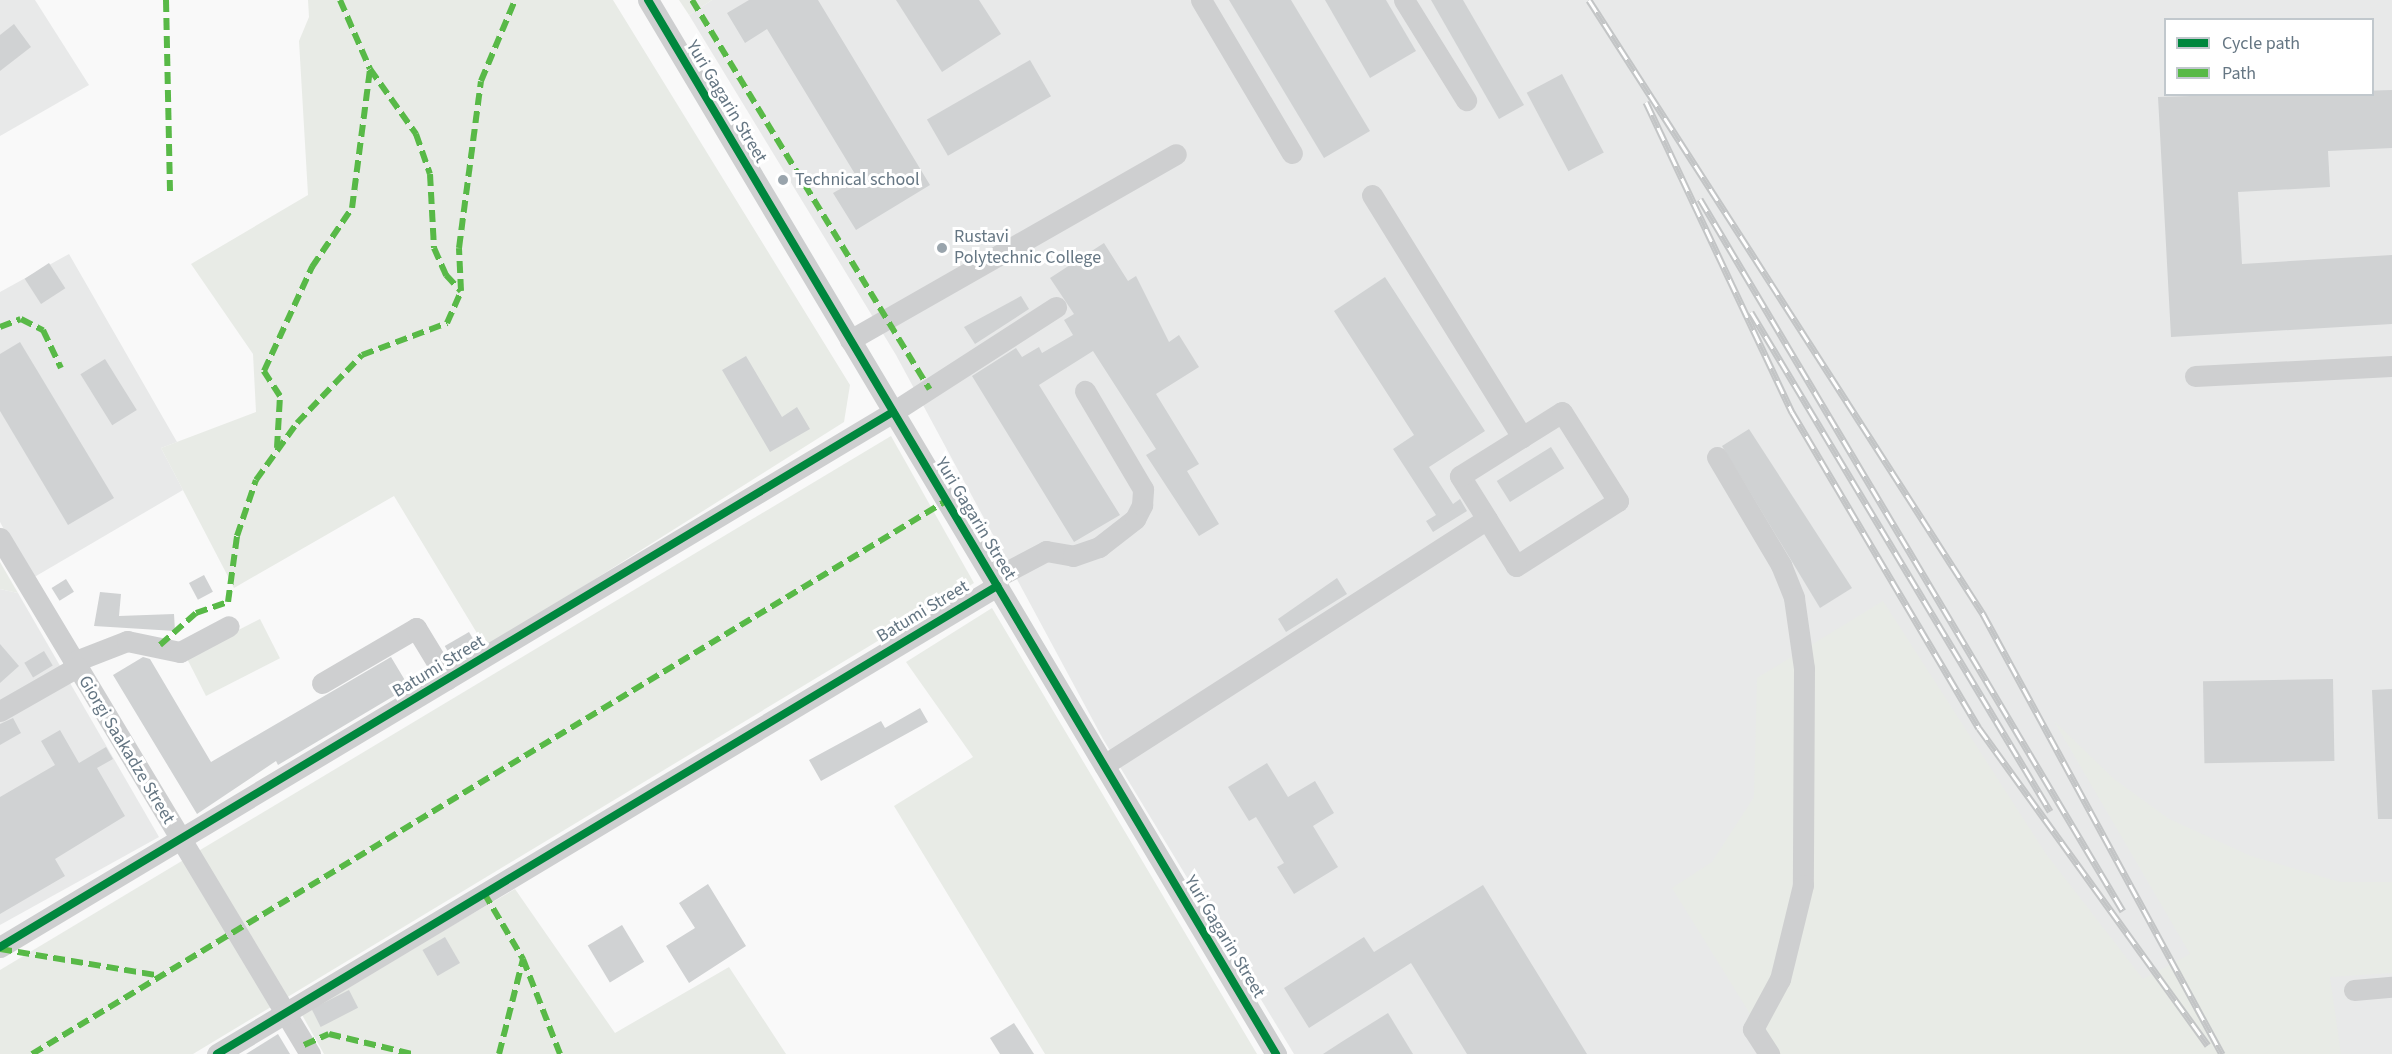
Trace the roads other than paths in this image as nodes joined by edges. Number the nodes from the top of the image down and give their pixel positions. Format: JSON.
{"nodes":[{"id":1,"x":648,"y":0,"type":"edge"},
{"id":2,"x":1201,"y":0,"type":"edge"},
{"id":3,"x":1410,"y":2,"type":"edge"},
{"id":4,"x":1466,"y":100,"type":"dead end"},
{"id":5,"x":1292,"y":153,"type":"dead end"},
{"id":6,"x":1176,"y":154,"type":"dead end"},
{"id":7,"x":1372,"y":195,"type":"dead end"},
{"id":8,"x":1056,"y":307,"type":"dead end"},
{"id":9,"x":850,"y":340,"type":"junction"},
{"id":10,"x":2392,"y":366,"type":"edge"},
{"id":11,"x":2195,"y":376,"type":"dead end"},
{"id":12,"x":1084,"y":391,"type":"dead end"},
{"id":13,"x":893,"y":412,"type":"junction"},
{"id":14,"x":1522,"y":437,"type":"junction"},
{"id":15,"x":1717,"y":457,"type":"dead end"},
{"id":16,"x":1487,"y":519,"type":"junction"},
{"id":17,"x":0,"y":538,"type":"edge"},
{"id":18,"x":995,"y":582,"type":"junction"},
{"id":19,"x":229,"y":626,"type":"dead end"},
{"id":20,"x":75,"y":665,"type":"junction"},
{"id":21,"x":447,"y":679,"type":"junction"},
{"id":22,"x":322,"y":683,"type":"dead end"},
{"id":23,"x":0,"y":711,"type":"edge"},
{"id":24,"x":1104,"y":765,"type":"junction"},
{"id":25,"x":180,"y":839,"type":"junction"},
{"id":26,"x":0,"y":947,"type":"edge"},
{"id":27,"x":2392,"y":987,"type":"edge"},
{"id":28,"x":2354,"y":990,"type":"dead end"},
{"id":29,"x":285,"y":1013,"type":"junction"},
{"id":30,"x":217,"y":1054,"type":"edge"},
{"id":31,"x":310,"y":1054,"type":"edge"},
{"id":32,"x":1276,"y":1054,"type":"edge"},
{"id":33,"x":1768,"y":1054,"type":"edge"}],
"edges":[{"from":1,"to":9,"type":"street","name":"Yuri Gagarin Street"},
{"from":2,"to":5,"type":"street"},
{"from":3,"to":4,"type":"street"},
{"from":6,"to":9,"type":"street"},
{"from":7,"to":14,"type":"street"},
{"from":8,"to":13,"type":"street","name":"Batumi Street"},
{"from":9,"to":13,"type":"street","name":"Yuri Gagarin Street"},
{"from":10,"to":11,"type":"street"},
{"from":12,"to":18,"type":"street","name":"Batumi Street"},
{"from":13,"to":18,"type":"street","name":"Yuri Gagarin Street"},
{"from":13,"to":21,"type":"street","name":"Batumi Street"},
{"from":14,"to":16,"type":"street"},
{"from":14,"to":16,"type":"street"},
{"from":15,"to":33,"type":"street"},
{"from":16,"to":24,"type":"street"},
{"from":17,"to":20,"type":"street","name":"Giorgi Saakadze Street"},
{"from":18,"to":24,"type":"street","name":"Yuri Gagarin Street"},
{"from":18,"to":29,"type":"street","name":"Batumi Street"},
{"from":19,"to":20,"type":"street"},
{"from":20,"to":23,"type":"street"},
{"from":20,"to":25,"type":"street","name":"Giorgi Saakadze Street"},
{"from":21,"to":22,"type":"street"},
{"from":21,"to":25,"type":"street","name":"Batumi Street"},
{"from":24,"to":32,"type":"street","name":"Yuri Gagarin Street"},
{"from":25,"to":26,"type":"street","name":"Batumi Street"},
{"from":25,"to":29,"type":"street","name":"Giorgi Saakadze Street"},
{"from":27,"to":28,"type":"street"},
{"from":29,"to":30,"type":"street","name":"Batumi Street"},
{"from":29,"to":31,"type":"street","name":"Giorgi Saakadze Street"}]}
